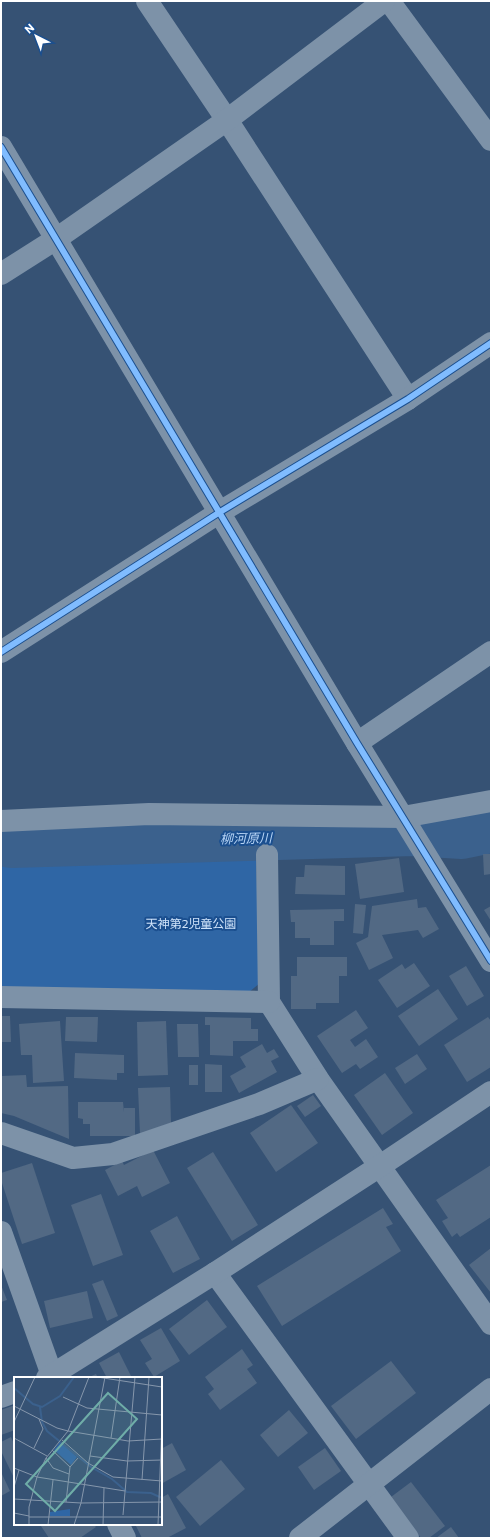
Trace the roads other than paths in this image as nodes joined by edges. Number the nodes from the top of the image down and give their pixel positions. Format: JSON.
{"nodes":[{"id":1,"x":147,"y":1,"type":"edge"},
{"id":2,"x":384,"y":1,"type":"edge"},
{"id":3,"x":389,"y":1,"type":"edge"},
{"id":4,"x":227,"y":120,"type":"junction"},
{"id":5,"x":491,"y":140,"type":"edge"},
{"id":6,"x":1,"y":147,"type":"edge"},
{"id":7,"x":56,"y":239,"type":"junction"},
{"id":8,"x":1,"y":274,"type":"edge"},
{"id":9,"x":491,"y":343,"type":"edge"},
{"id":10,"x":408,"y":399,"type":"junction"},
{"id":11,"x":220,"y":512,"type":"junction"},
{"id":12,"x":1,"y":652,"type":"edge"},
{"id":13,"x":491,"y":652,"type":"edge"},
{"id":14,"x":357,"y":743,"type":"junction"},
{"id":15,"x":491,"y":801,"type":"edge"},
{"id":16,"x":402,"y":817,"type":"junction"},
{"id":17,"x":1,"y":821,"type":"edge"},
{"id":18,"x":268,"y":855,"type":"dead end"},
{"id":19,"x":491,"y":961,"type":"edge"},
{"id":20,"x":1,"y":997,"type":"edge"},
{"id":21,"x":269,"y":1002,"type":"junction"},
{"id":22,"x":318,"y":1079,"type":"junction"},
{"id":23,"x":491,"y":1092,"type":"edge"},
{"id":24,"x":1,"y":1133,"type":"edge"},
{"id":25,"x":380,"y":1166,"type":"junction"},
{"id":26,"x":1,"y":1232,"type":"edge"},
{"id":27,"x":215,"y":1273,"type":"junction"},
{"id":28,"x":491,"y":1324,"type":"edge"},
{"id":29,"x":51,"y":1377,"type":"edge"},
{"id":30,"x":491,"y":1389,"type":"edge"},
{"id":31,"x":14,"y":1392,"type":"edge"},
{"id":32,"x":1,"y":1397,"type":"edge"},
{"id":33,"x":368,"y":1484,"type":"junction"},
{"id":34,"x":118,"y":1525,"type":"edge"},
{"id":35,"x":125,"y":1538,"type":"edge"},
{"id":36,"x":300,"y":1538,"type":"edge"},
{"id":37,"x":408,"y":1538,"type":"edge"}],
"edges":[{"from":1,"to":4,"type":"street"},
{"from":2,"to":4,"type":"street"},
{"from":3,"to":5,"type":"street"},
{"from":4,"to":7,"type":"street"},
{"from":4,"to":10,"type":"street"},
{"from":6,"to":7,"type":"street"},
{"from":7,"to":8,"type":"street"},
{"from":7,"to":11,"type":"street"},
{"from":9,"to":10,"type":"street"},
{"from":10,"to":11,"type":"street"},
{"from":11,"to":12,"type":"street"},
{"from":11,"to":14,"type":"street"},
{"from":13,"to":14,"type":"street"},
{"from":14,"to":16,"type":"street"},
{"from":15,"to":16,"type":"street"},
{"from":16,"to":17,"type":"street"},
{"from":16,"to":19,"type":"street"},
{"from":18,"to":21,"type":"street"},
{"from":20,"to":21,"type":"street"},
{"from":21,"to":22,"type":"street"},
{"from":22,"to":24,"type":"street"},
{"from":22,"to":25,"type":"street"},
{"from":23,"to":25,"type":"street"},
{"from":25,"to":27,"type":"street"},
{"from":25,"to":28,"type":"street"},
{"from":26,"to":29,"type":"street"},
{"from":27,"to":29,"type":"street"},
{"from":27,"to":33,"type":"street"},
{"from":30,"to":33,"type":"street"},
{"from":31,"to":32,"type":"street"},
{"from":33,"to":36,"type":"street"},
{"from":33,"to":37,"type":"street"},
{"from":34,"to":35,"type":"street"}]}
